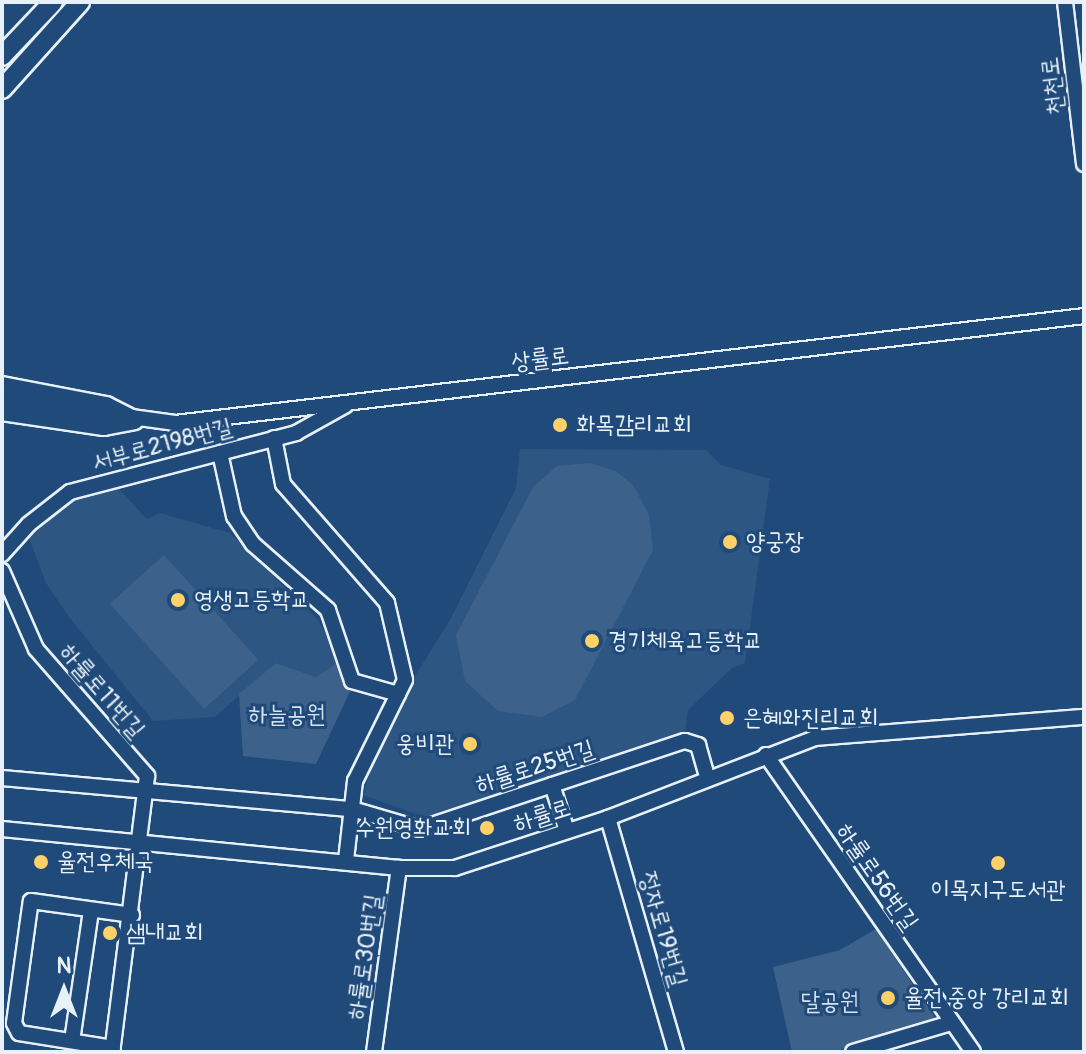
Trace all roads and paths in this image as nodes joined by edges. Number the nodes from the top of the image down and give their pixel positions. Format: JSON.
{"nodes":[{"id":1,"x":53,"y":2,"type":"edge"},
{"id":2,"x":80,"y":2,"type":"edge"},
{"id":3,"x":1065,"y":2,"type":"edge"},
{"id":4,"x":2,"y":56,"type":"edge"},
{"id":5,"x":2,"y":89,"type":"edge"},
{"id":6,"x":1084,"y":164,"type":"edge"},
{"id":7,"x":1084,"y":316,"type":"edge"},
{"id":8,"x":2,"y":386,"type":"edge"},
{"id":9,"x":2,"y":399,"type":"edge"},
{"id":10,"x":349,"y":403,"type":"junction"},
{"id":11,"x":2,"y":411,"type":"edge"},
{"id":12,"x":134,"y":420,"type":"junction"},
{"id":13,"x":274,"y":438,"type":"junction"},
{"id":14,"x":220,"y":453,"type":"junction"},
{"id":15,"x":2,"y":554,"type":"edge"},
{"id":16,"x":2,"y":571,"type":"edge"},
{"id":17,"x":398,"y":694,"type":"junction"},
{"id":18,"x":1084,"y":717,"type":"edge"},
{"id":19,"x":766,"y":755,"type":"junction"},
{"id":20,"x":2,"y":778,"type":"edge"},
{"id":21,"x":708,"y":779,"type":"junction"},
{"id":22,"x":552,"y":785,"type":"junction"},
{"id":23,"x":146,"y":791,"type":"junction"},
{"id":24,"x":352,"y":809,"type":"junction"},
{"id":25,"x":608,"y":818,"type":"junction"},
{"id":26,"x":2,"y":829,"type":"edge"},
{"id":27,"x":567,"y":831,"type":"junction"},
{"id":28,"x":141,"y":843,"type":"junction"},
{"id":29,"x":346,"y":860,"type":"junction"},
{"id":30,"x":399,"y":868,"type":"junction"},
{"id":31,"x":91,"y":910,"type":"junction"},
{"id":32,"x":132,"y":915,"type":"junction"},
{"id":33,"x":951,"y":1023,"type":"junction"},
{"id":34,"x":72,"y":1041,"type":"junction"},
{"id":35,"x":113,"y":1050,"type":"edge"},
{"id":36,"x":971,"y":1051,"type":"edge"},
{"id":37,"x":374,"y":1052,"type":"edge"},
{"id":38,"x":676,"y":1052,"type":"edge"},
{"id":39,"x":853,"y":1052,"type":"edge"}],
"edges":[{"from":1,"to":4,"type":"main road"},
{"from":2,"to":5,"type":"main road"},
{"from":3,"to":6,"type":"street","name":"천천로"},
{"from":7,"to":10,"type":"street","name":"상률로"},
{"from":8,"to":12,"type":"main road"},
{"from":9,"to":12,"type":"street","name":"상률로"},
{"from":10,"to":12,"type":"street","name":"상률로"},
{"from":10,"to":13,"type":"street","name":"서부로2198번길"},
{"from":11,"to":12,"type":"main road"},
{"from":13,"to":14,"type":"street","name":"서부로2198번길"},
{"from":13,"to":17,"type":"street"},
{"from":14,"to":15,"type":"street","name":"서부로2198번길"},
{"from":14,"to":17,"type":"street"},
{"from":16,"to":23,"type":"street","name":"하률로11번길"},
{"from":17,"to":24,"type":"street"},
{"from":18,"to":19,"type":"street","name":"하률로"},
{"from":19,"to":21,"type":"street","name":"하률로"},
{"from":19,"to":33,"type":"street","name":"하률로56번길"},
{"from":20,"to":23,"type":"street","name":"하률로25번길"},
{"from":21,"to":22,"type":"street","name":"하률로25번길"},
{"from":21,"to":25,"type":"street","name":"하률로"},
{"from":22,"to":24,"type":"street","name":"하률로25번길"},
{"from":22,"to":27,"type":"street"},
{"from":23,"to":24,"type":"street","name":"하률로25번길"},
{"from":23,"to":28,"type":"street"},
{"from":24,"to":29,"type":"street"},
{"from":25,"to":27,"type":"street","name":"하률로"},
{"from":25,"to":38,"type":"street","name":"정자로19번길"},
{"from":26,"to":28,"type":"street","name":"하률로"},
{"from":27,"to":30,"type":"street","name":"하률로"},
{"from":28,"to":29,"type":"street","name":"하률로"},
{"from":28,"to":32,"type":"street"},
{"from":29,"to":30,"type":"street","name":"하률로"},
{"from":30,"to":37,"type":"street","name":"하률로30번길"},
{"from":31,"to":32,"type":"street"},
{"from":31,"to":34,"type":"street"},
{"from":31,"to":34,"type":"street"},
{"from":32,"to":35,"type":"street"},
{"from":33,"to":36,"type":"street","name":"하률로56번길"},
{"from":33,"to":39,"type":"street"},
{"from":34,"to":35,"type":"street"}]}
